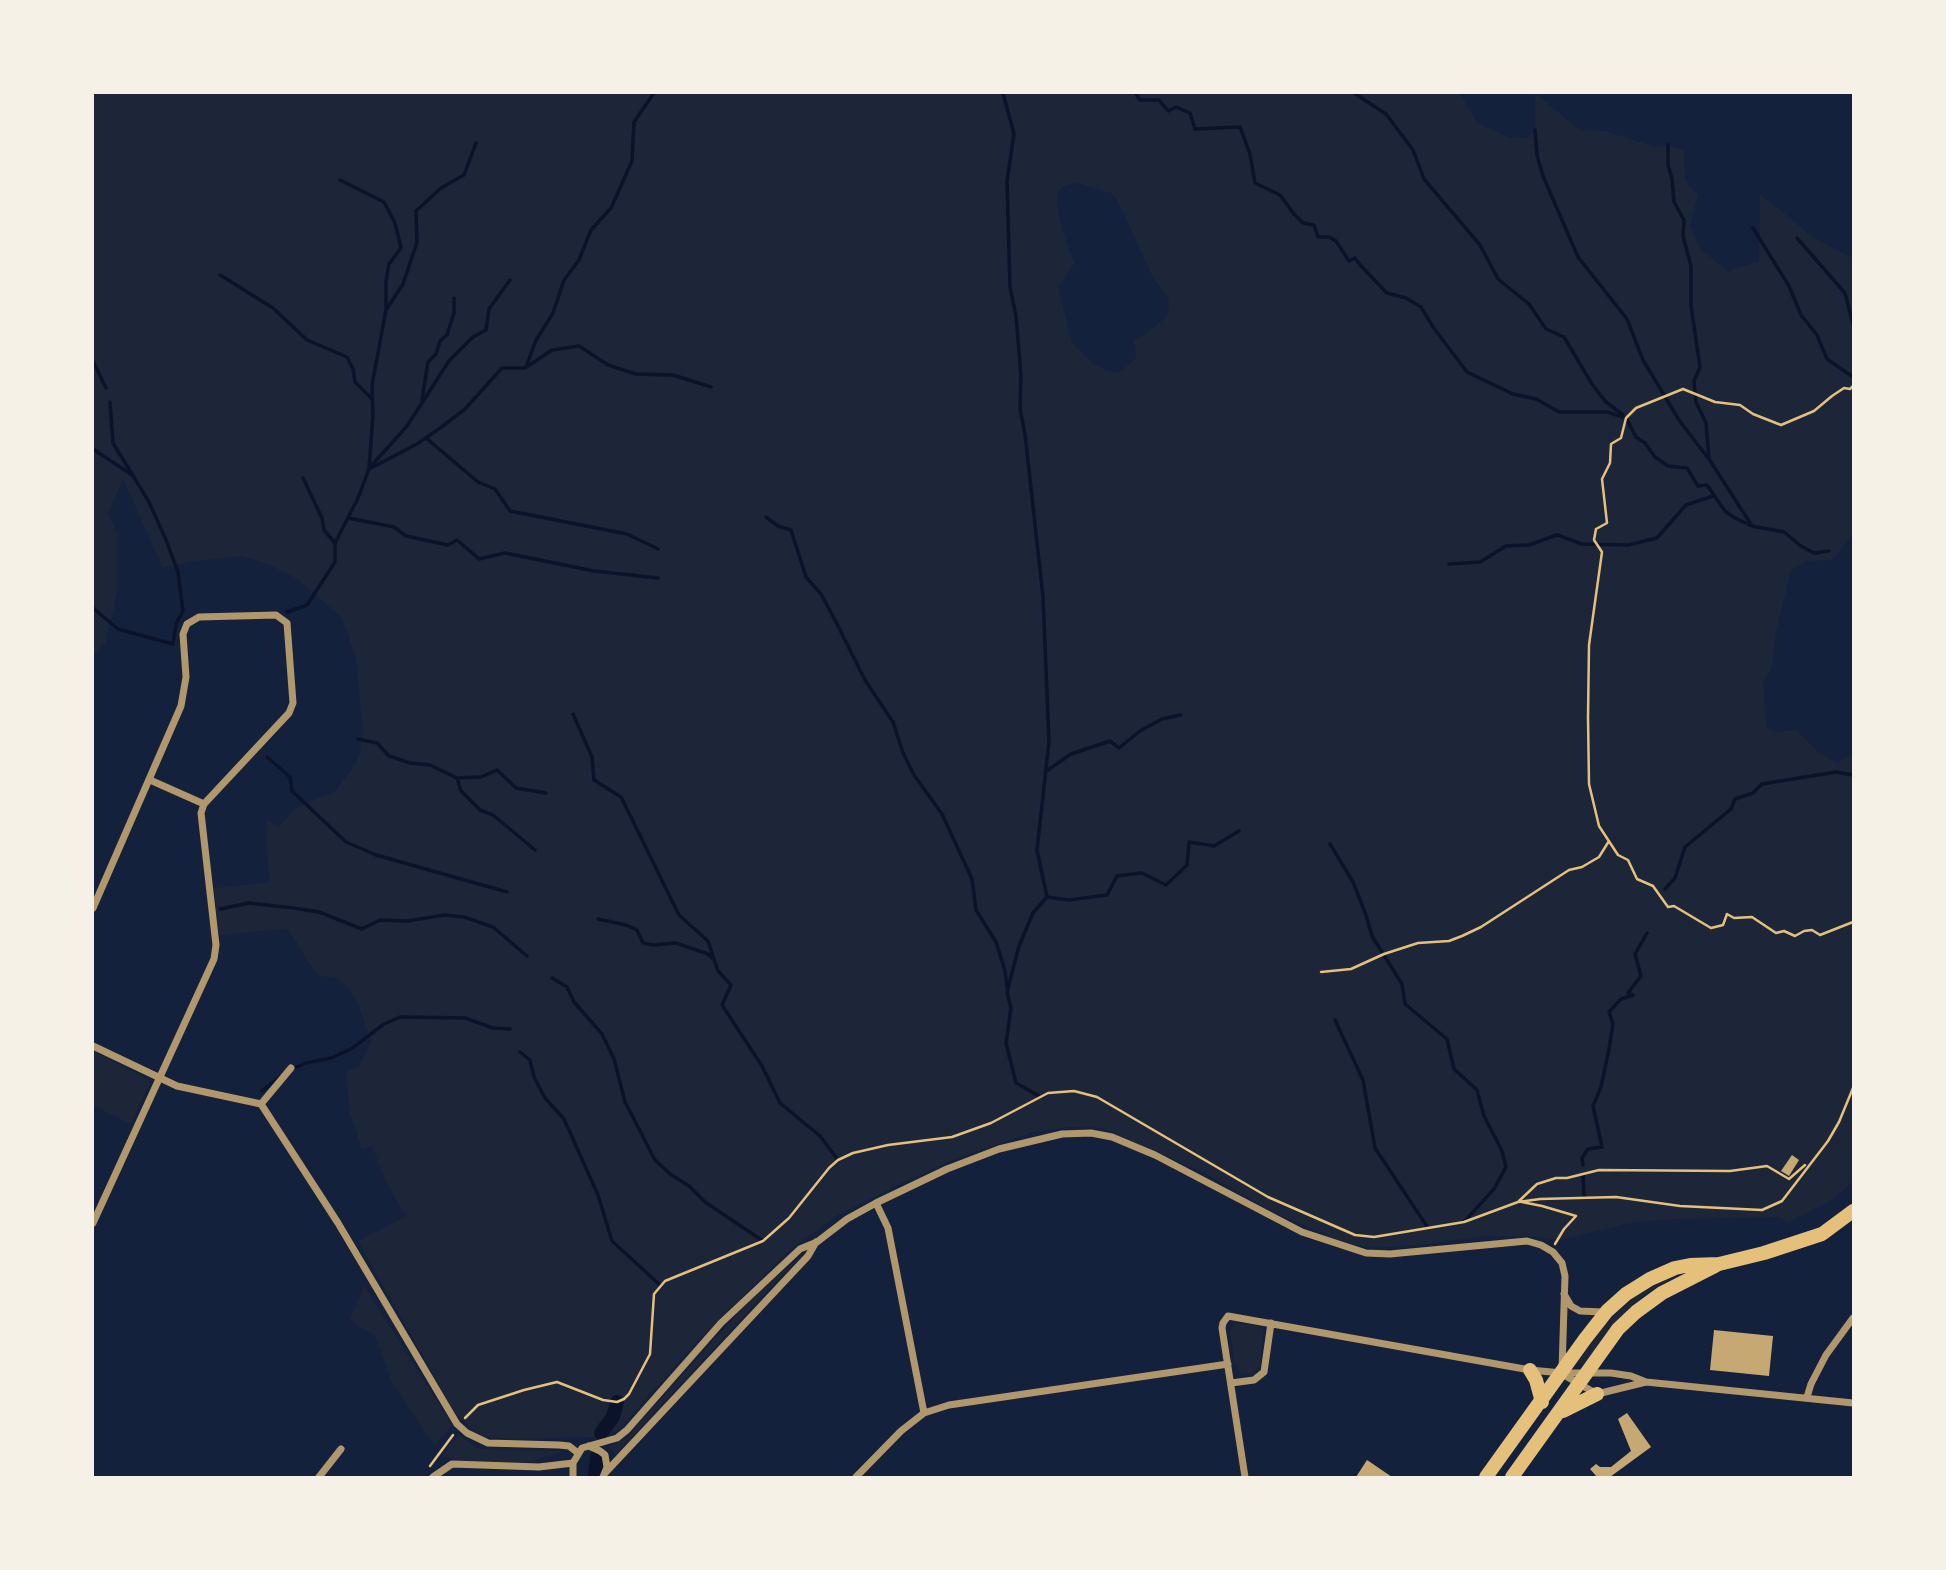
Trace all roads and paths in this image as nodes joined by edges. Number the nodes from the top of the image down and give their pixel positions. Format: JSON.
{"nodes":[{"id":1,"x":1853,"y":386,"type":"edge"},
{"id":2,"x":150,"y":780,"type":"junction"},
{"id":3,"x":204,"y":804,"type":"junction"},
{"id":4,"x":1609,"y":841,"type":"junction"},
{"id":5,"x":93,"y":908,"type":"edge"},
{"id":6,"x":1853,"y":922,"type":"edge"},
{"id":7,"x":1321,"y":972,"type":"dead end"},
{"id":8,"x":93,"y":1045,"type":"edge"},
{"id":9,"x":291,"y":1068,"type":"dead end"},
{"id":10,"x":159,"y":1077,"type":"junction"},
{"id":11,"x":1853,"y":1088,"type":"edge"},
{"id":12,"x":261,"y":1104,"type":"junction"},
{"id":13,"x":1805,"y":1166,"type":"dead end"},
{"id":14,"x":1518,"y":1202,"type":"junction"},
{"id":15,"x":876,"y":1203,"type":"junction"},
{"id":16,"x":1853,"y":1211,"type":"edge"},
{"id":17,"x":93,"y":1223,"type":"edge"},
{"id":18,"x":817,"y":1242,"type":"junction"},
{"id":19,"x":1553,"y":1252,"type":"junction"},
{"id":20,"x":1719,"y":1264,"type":"junction"},
{"id":21,"x":1563,"y":1292,"type":"junction"},
{"id":22,"x":1607,"y":1311,"type":"junction"},
{"id":23,"x":1853,"y":1318,"type":"edge"},
{"id":24,"x":1271,"y":1323,"type":"junction"},
{"id":25,"x":1228,"y":1364,"type":"junction"},
{"id":26,"x":1531,"y":1370,"type":"junction"},
{"id":27,"x":1562,"y":1373,"type":"junction"},
{"id":28,"x":1583,"y":1378,"type":"junction"},
{"id":29,"x":1646,"y":1382,"type":"junction"},
{"id":30,"x":1231,"y":1383,"type":"junction"},
{"id":31,"x":1597,"y":1394,"type":"junction"},
{"id":32,"x":1807,"y":1397,"type":"junction"},
{"id":33,"x":1542,"y":1402,"type":"junction"},
{"id":34,"x":1853,"y":1403,"type":"edge"},
{"id":35,"x":924,"y":1413,"type":"junction"},
{"id":36,"x":1556,"y":1415,"type":"junction"},
{"id":37,"x":465,"y":1417,"type":"dead end"},
{"id":38,"x":455,"y":1433,"type":"dead end"},
{"id":39,"x":589,"y":1446,"type":"junction"},
{"id":40,"x":341,"y":1449,"type":"dead end"},
{"id":41,"x":578,"y":1453,"type":"junction"},
{"id":42,"x":573,"y":1463,"type":"junction"},
{"id":43,"x":429,"y":1475,"type":"edge"},
{"id":44,"x":604,"y":1475,"type":"edge"},
{"id":45,"x":319,"y":1477,"type":"edge"},
{"id":46,"x":573,"y":1477,"type":"edge"},
{"id":47,"x":856,"y":1477,"type":"edge"},
{"id":48,"x":1245,"y":1477,"type":"edge"},
{"id":49,"x":1486,"y":1477,"type":"edge"},
{"id":50,"x":1512,"y":1477,"type":"edge"}],
"edges":[{"from":1,"to":4,"type":"path"},
{"from":2,"to":3,"type":"street"},
{"from":2,"to":3,"type":"street"},
{"from":2,"to":5,"type":"street"},
{"from":3,"to":10,"type":"street"},
{"from":4,"to":6,"type":"path"},
{"from":4,"to":7,"type":"path"},
{"from":8,"to":10,"type":"street"},
{"from":9,"to":12,"type":"street"},
{"from":10,"to":12,"type":"street"},
{"from":10,"to":17,"type":"street"},
{"from":11,"to":14,"type":"path"},
{"from":12,"to":41,"type":"street"},
{"from":13,"to":14,"type":"path"},
{"from":14,"to":19,"type":"path"},
{"from":14,"to":37,"type":"path"},
{"from":15,"to":18,"type":"street"},
{"from":15,"to":19,"type":"street"},
{"from":15,"to":35,"type":"street"},
{"from":16,"to":20,"type":"highway"},
{"from":18,"to":39,"type":"street"},
{"from":18,"to":44,"type":"street"},
{"from":19,"to":21,"type":"street"},
{"from":20,"to":22,"type":"highway"},
{"from":20,"to":28,"type":"highway"},
{"from":21,"to":22,"type":"street"},
{"from":21,"to":27,"type":"street"},
{"from":22,"to":27,"type":"highway"},
{"from":23,"to":32,"type":"street"},
{"from":24,"to":25,"type":"street"},
{"from":24,"to":26,"type":"street"},
{"from":24,"to":30,"type":"street"},
{"from":25,"to":30,"type":"street"},
{"from":25,"to":35,"type":"street"},
{"from":26,"to":27,"type":"street"},
{"from":26,"to":33,"type":"highway"},
{"from":27,"to":28,"type":"street"},
{"from":27,"to":28,"type":"street"},
{"from":27,"to":33,"type":"highway"},
{"from":28,"to":29,"type":"street"},
{"from":28,"to":31,"type":"street"},
{"from":28,"to":36,"type":"highway"},
{"from":29,"to":31,"type":"street"},
{"from":29,"to":32,"type":"street"},
{"from":30,"to":48,"type":"street"},
{"from":31,"to":36,"type":"highway"},
{"from":32,"to":34,"type":"street"},
{"from":33,"to":49,"type":"highway"},
{"from":35,"to":47,"type":"street"},
{"from":36,"to":50,"type":"highway"},
{"from":38,"to":43,"type":"path"},
{"from":39,"to":41,"type":"street"},
{"from":39,"to":44,"type":"street"},
{"from":40,"to":45,"type":"street"},
{"from":41,"to":42,"type":"street"},
{"from":42,"to":43,"type":"street"},
{"from":42,"to":46,"type":"street"}]}
